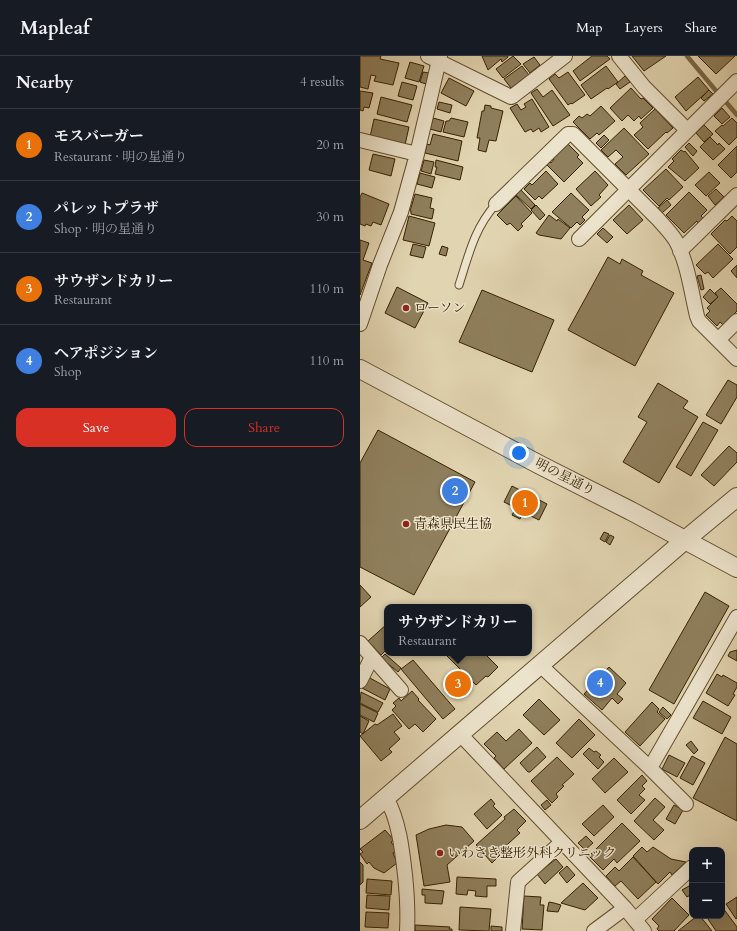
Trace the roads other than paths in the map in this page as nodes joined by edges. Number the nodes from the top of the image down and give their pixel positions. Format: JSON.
{"nodes":[{"id":1,"x":566,"y":56,"type":"edge"},
{"id":2,"x":619,"y":56,"type":"edge"},
{"id":3,"x":436,"y":58,"type":"edge"},
{"id":4,"x":737,"y":82,"type":"edge"},
{"id":5,"x":687,"y":130,"type":"junction"},
{"id":6,"x":360,"y":140,"type":"edge"},
{"id":7,"x":417,"y":154,"type":"junction"},
{"id":8,"x":629,"y":190,"type":"junction"},
{"id":9,"x":737,"y":195,"type":"edge"},
{"id":10,"x":496,"y":204,"type":"joint"},
{"id":11,"x":579,"y":239,"type":"dead end"},
{"id":12,"x":680,"y":251,"type":"junction"},
{"id":13,"x":459,"y":285,"type":"dead end"},
{"id":14,"x":737,"y":321,"type":"edge"},
{"id":15,"x":360,"y":324,"type":"edge"},
{"id":16,"x":718,"y":340,"type":"junction"},
{"id":17,"x":737,"y":359,"type":"edge"},
{"id":18,"x":360,"y":369,"type":"edge"},
{"id":19,"x":737,"y":497,"type":"edge"},
{"id":20,"x":685,"y":540,"type":"junction"},
{"id":21,"x":737,"y":568,"type":"edge"},
{"id":22,"x":737,"y":617,"type":"edge"},
{"id":23,"x":360,"y":643,"type":"edge"},
{"id":24,"x":372,"y":657,"type":"junction"},
{"id":25,"x":540,"y":665,"type":"junction"},
{"id":26,"x":360,"y":681,"type":"edge"},
{"id":27,"x":401,"y":690,"type":"dead end"},
{"id":28,"x":460,"y":734,"type":"junction"},
{"id":29,"x":650,"y":768,"type":"junction"},
{"id":30,"x":386,"y":797,"type":"junction"},
{"id":31,"x":686,"y":804,"type":"dead end"},
{"id":32,"x":360,"y":820,"type":"edge"},
{"id":33,"x":562,"y":842,"type":"junction"},
{"id":34,"x":689,"y":870,"type":"edge"},
{"id":35,"x":625,"y":908,"type":"junction"},
{"id":36,"x":640,"y":925,"type":"edge"},
{"id":37,"x":407,"y":931,"type":"edge"},
{"id":38,"x":513,"y":931,"type":"edge"},
{"id":39,"x":594,"y":931,"type":"edge"}],
"edges":[{"from":1,"to":3,"type":"street"},
{"from":2,"to":5,"type":"street"},
{"from":3,"to":7,"type":"street"},
{"from":4,"to":5,"type":"street"},
{"from":5,"to":8,"type":"street"},
{"from":6,"to":7,"type":"street"},
{"from":7,"to":15,"type":"street"},
{"from":8,"to":10,"type":"street"},
{"from":8,"to":11,"type":"street"},
{"from":8,"to":12,"type":"street"},
{"from":9,"to":12,"type":"street"},
{"from":10,"to":13,"type":"lane"},
{"from":12,"to":16,"type":"street"},
{"from":14,"to":16,"type":"street"},
{"from":16,"to":17,"type":"street"},
{"from":18,"to":20,"type":"street","name":"明の星通り"},
{"from":19,"to":20,"type":"street"},
{"from":20,"to":21,"type":"street","name":"明の星通り"},
{"from":20,"to":25,"type":"street"},
{"from":22,"to":29,"type":"street"},
{"from":23,"to":24,"type":"street"},
{"from":24,"to":26,"type":"street"},
{"from":24,"to":27,"type":"street"},
{"from":25,"to":28,"type":"street"},
{"from":25,"to":29,"type":"street"},
{"from":28,"to":30,"type":"street"},
{"from":28,"to":33,"type":"street"},
{"from":29,"to":31,"type":"street"},
{"from":30,"to":32,"type":"street"},
{"from":30,"to":37,"type":"street"},
{"from":33,"to":35,"type":"street"},
{"from":33,"to":38,"type":"street"},
{"from":34,"to":36,"type":"street"},
{"from":35,"to":36,"type":"street"},
{"from":35,"to":39,"type":"street"}]}
